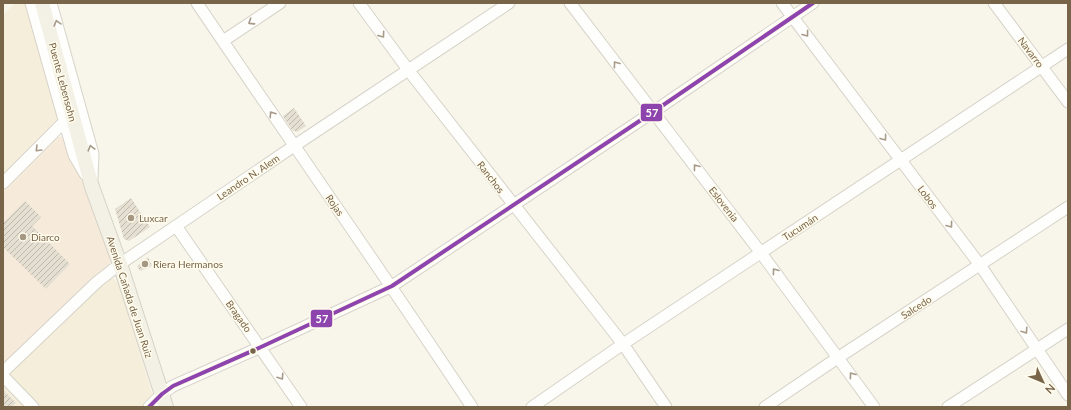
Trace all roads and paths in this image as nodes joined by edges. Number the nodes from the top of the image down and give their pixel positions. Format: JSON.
{"nodes":[{"id":1,"x":31,"y":3,"type":"edge"},
{"id":2,"x":42,"y":3,"type":"edge"},
{"id":3,"x":51,"y":3,"type":"edge"},
{"id":4,"x":197,"y":3,"type":"edge"},
{"id":5,"x":280,"y":3,"type":"edge"},
{"id":6,"x":359,"y":3,"type":"edge"},
{"id":7,"x":509,"y":3,"type":"edge"},
{"id":8,"x":570,"y":3,"type":"edge"},
{"id":9,"x":782,"y":3,"type":"edge"},
{"id":10,"x":813,"y":3,"type":"edge"},
{"id":11,"x":994,"y":3,"type":"edge"},
{"id":12,"x":793,"y":17,"type":"junction"},
{"id":13,"x":223,"y":41,"type":"junction"},
{"id":14,"x":1068,"y":49,"type":"edge"},
{"id":15,"x":1042,"y":67,"type":"junction"},
{"id":16,"x":408,"y":71,"type":"junction"},
{"id":17,"x":1068,"y":102,"type":"edge"},
{"id":18,"x":653,"y":112,"type":"junction"},
{"id":19,"x":65,"y":122,"type":"junction"},
{"id":20,"x":294,"y":146,"type":"junction"},
{"id":21,"x":901,"y":160,"type":"junction"},
{"id":22,"x":85,"y":161,"type":"joint"},
{"id":23,"x":3,"y":183,"type":"edge"},
{"id":24,"x":92,"y":187,"type":"junction"},
{"id":25,"x":512,"y":205,"type":"junction"},
{"id":26,"x":1068,"y":207,"type":"edge"},
{"id":27,"x":176,"y":226,"type":"junction"},
{"id":28,"x":761,"y":253,"type":"junction"},
{"id":29,"x":120,"y":264,"type":"junction"},
{"id":30,"x":980,"y":265,"type":"junction"},
{"id":31,"x":392,"y":286,"type":"junction"},
{"id":32,"x":1068,"y":329,"type":"edge"},
{"id":33,"x":623,"y":344,"type":"junction"},
{"id":34,"x":260,"y":347,"type":"junction"},
{"id":35,"x":1037,"y":349,"type":"junction"},
{"id":36,"x":839,"y":357,"type":"junction"},
{"id":37,"x":3,"y":372,"type":"edge"},
{"id":38,"x":3,"y":376,"type":"edge"},
{"id":39,"x":1068,"y":395,"type":"edge"},
{"id":40,"x":164,"y":401,"type":"edge"},
{"id":41,"x":33,"y":407,"type":"edge"},
{"id":42,"x":149,"y":407,"type":"edge"},
{"id":43,"x":301,"y":407,"type":"edge"},
{"id":44,"x":472,"y":407,"type":"edge"},
{"id":45,"x":532,"y":407,"type":"edge"},
{"id":46,"x":666,"y":407,"type":"edge"},
{"id":47,"x":765,"y":407,"type":"edge"},
{"id":48,"x":874,"y":407,"type":"edge"},
{"id":49,"x":948,"y":407,"type":"edge"}],
"edges":[{"from":1,"to":19,"type":"street","name":"Avenida Cañada de Juan Ruiz"},
{"from":2,"to":22,"type":"main road","name":"Puente Lebensohn"},
{"from":24,"to":3,"type":"street","name":"Avenida Cañada de Juan Ruiz","one_way":true},
{"from":4,"to":13,"type":"street","name":"Rojas"},
{"from":5,"to":13,"type":"street","one_way":true},
{"from":6,"to":16,"type":"street","name":"Ranchos","one_way":true},
{"from":7,"to":16,"type":"street","name":"Leandro N. Alem"},
{"from":18,"to":8,"type":"street","name":"Eslovenia","one_way":true},
{"from":9,"to":12,"type":"street","name":"Lobos"},
{"from":10,"to":12,"type":"street"},
{"from":11,"to":15,"type":"street","name":"Navarro"},
{"from":12,"to":18,"type":"street"},
{"from":12,"to":21,"type":"street","name":"Lobos","one_way":true},
{"from":20,"to":13,"type":"street","name":"Rojas","one_way":true},
{"from":14,"to":15,"type":"street","name":"Tucumán"},
{"from":15,"to":17,"type":"street","name":"Navarro"},
{"from":15,"to":21,"type":"street","name":"Tucumán"},
{"from":16,"to":20,"type":"street","name":"Leandro N. Alem"},
{"from":16,"to":25,"type":"street","name":"Ranchos"},
{"from":18,"to":25,"type":"street"},
{"from":28,"to":18,"type":"street","name":"Eslovenia","one_way":true},
{"from":19,"to":23,"type":"street","one_way":true},
{"from":19,"to":24,"type":"street","name":"Avenida Cañada de Juan Ruiz"},
{"from":20,"to":27,"type":"street","name":"Leandro N. Alem"},
{"from":20,"to":31,"type":"street","name":"Rojas"},
{"from":21,"to":28,"type":"street","name":"Tucumán"},
{"from":21,"to":30,"type":"street","name":"Lobos","one_way":true},
{"from":22,"to":24,"type":"main road","name":"Avenida Cañada de Juan Ruiz"},
{"from":24,"to":29,"type":"main road","name":"Avenida Cañada de Juan Ruiz"},
{"from":25,"to":31,"type":"street"},
{"from":25,"to":33,"type":"street","name":"Ranchos"},
{"from":26,"to":30,"type":"street","name":"Salcedo"},
{"from":27,"to":29,"type":"street","name":"Leandro N. Alem"},
{"from":27,"to":34,"type":"street","name":"Bragado"},
{"from":28,"to":33,"type":"street","name":"Tucumán"},
{"from":36,"to":28,"type":"street","name":"Eslovenia","one_way":true},
{"from":29,"to":37,"type":"street","name":"Leandro N. Alem"},
{"from":29,"to":40,"type":"main road","name":"Avenida Cañada de Juan Ruiz"},
{"from":30,"to":35,"type":"street","name":"Lobos","one_way":true},
{"from":30,"to":36,"type":"street","name":"Salcedo"},
{"from":31,"to":34,"type":"street"},
{"from":31,"to":44,"type":"street","name":"Rojas"},
{"from":32,"to":35,"type":"street"},
{"from":33,"to":45,"type":"street","name":"Tucumán"},
{"from":33,"to":46,"type":"street","name":"Ranchos"},
{"from":34,"to":40,"type":"street"},
{"from":34,"to":43,"type":"street","name":"Bragado","one_way":true},
{"from":35,"to":39,"type":"street","name":"Lobos"},
{"from":35,"to":49,"type":"street"},
{"from":36,"to":47,"type":"street","name":"Salcedo"},
{"from":48,"to":36,"type":"street","name":"Eslovenia","one_way":true},
{"from":38,"to":41,"type":"street"},
{"from":40,"to":42,"type":"street"}]}
